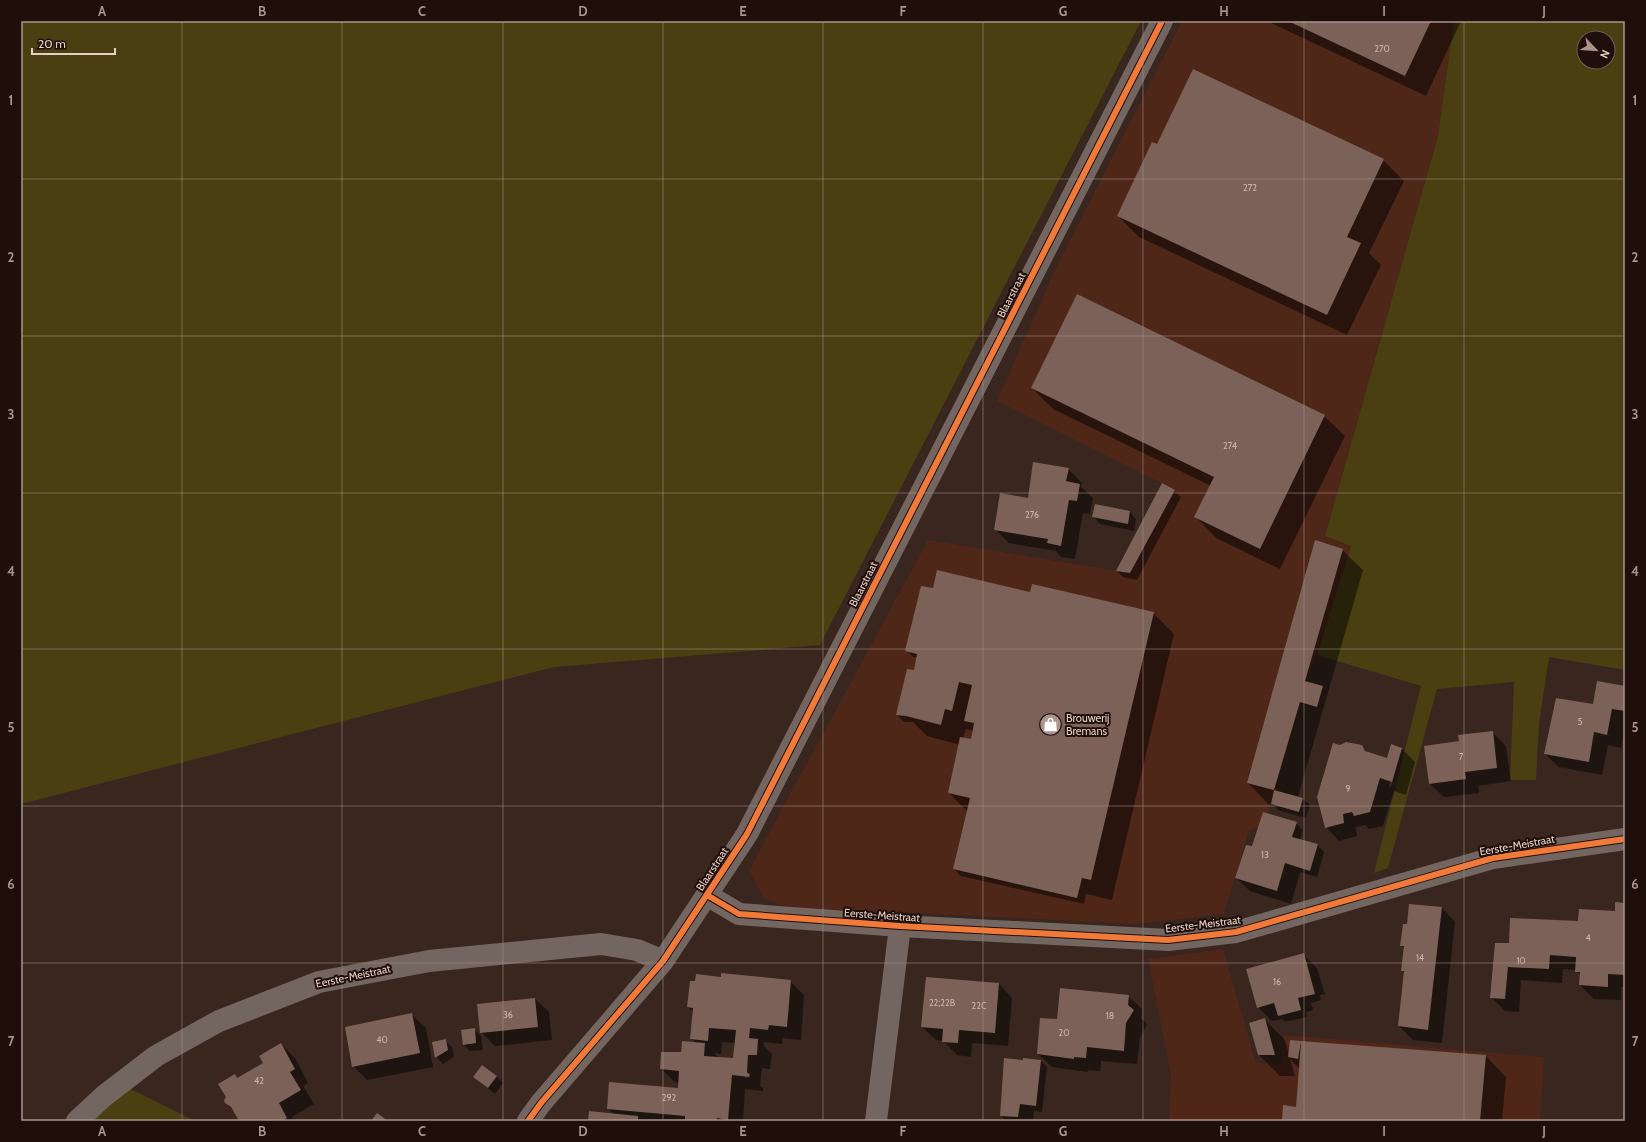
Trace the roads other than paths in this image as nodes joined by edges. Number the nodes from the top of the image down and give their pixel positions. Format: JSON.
{"nodes":[{"id":1,"x":1162,"y":21,"type":"edge"},
{"id":2,"x":1625,"y":839,"type":"edge"},
{"id":3,"x":707,"y":896,"type":"junction"},
{"id":4,"x":900,"y":926,"type":"junction"},
{"id":5,"x":663,"y":961,"type":"junction"},
{"id":6,"x":77,"y":1121,"type":"edge"},
{"id":7,"x":528,"y":1121,"type":"edge"},
{"id":8,"x":876,"y":1121,"type":"edge"}],
"edges":[{"from":1,"to":3,"type":"street","name":"Blaarstraat"},
{"from":2,"to":4,"type":"street","name":"Eerste-Meistraat"},
{"from":3,"to":4,"type":"street","name":"Eerste-Meistraat"},
{"from":3,"to":5,"type":"street","name":"Blaarstraat"},
{"from":4,"to":8,"type":"street"},
{"from":5,"to":6,"type":"street","name":"Eerste-Meistraat"},
{"from":5,"to":7,"type":"street","name":"Blaarstraat"}]}
